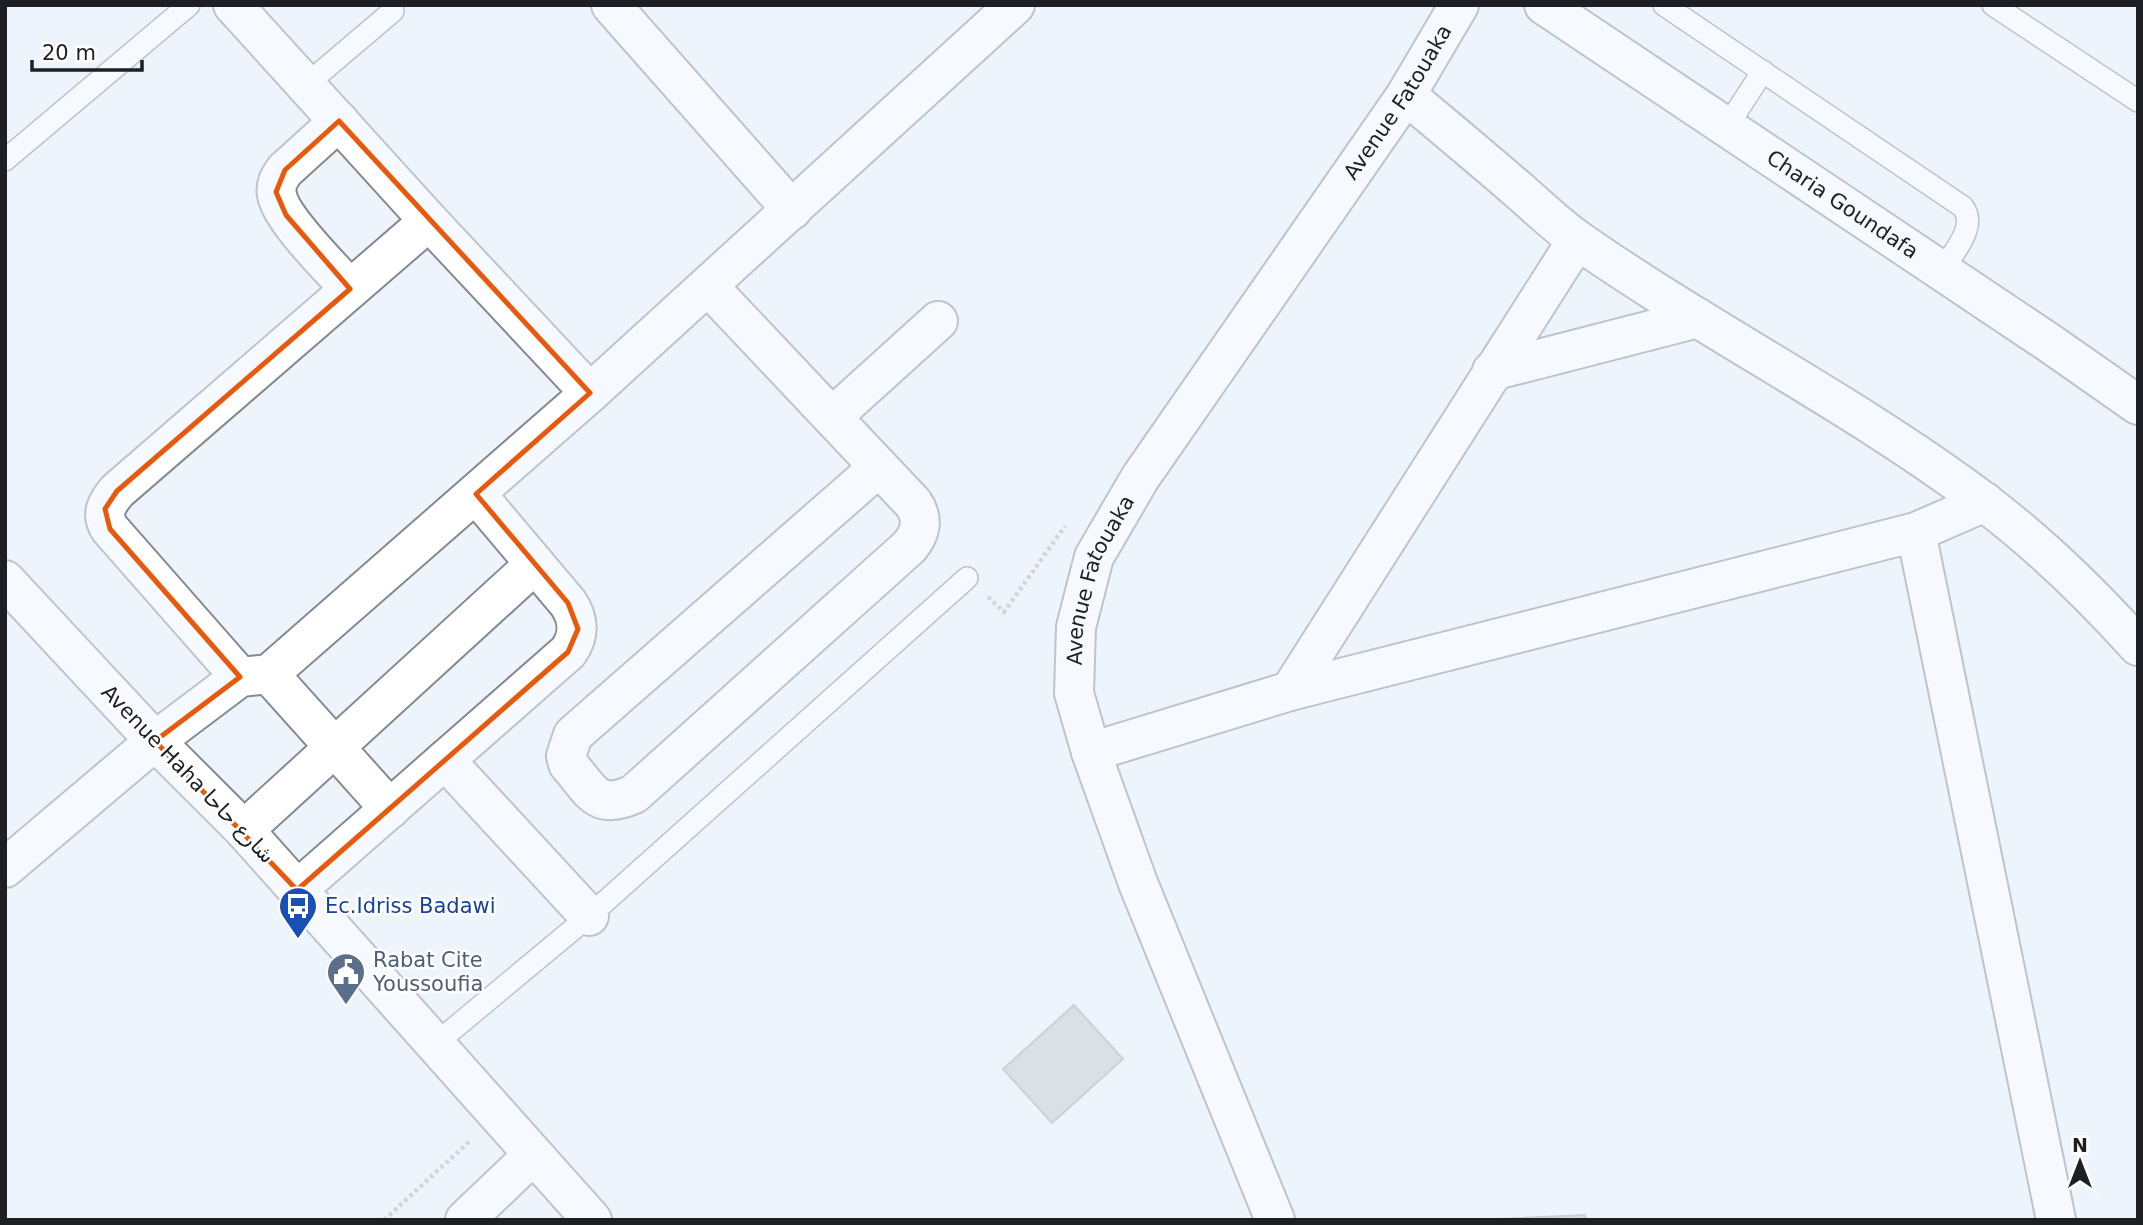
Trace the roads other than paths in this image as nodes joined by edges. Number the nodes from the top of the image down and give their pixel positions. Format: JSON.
{"nodes":[{"id":1,"x":189,"y":5,"type":"edge"},
{"id":2,"x":233,"y":5,"type":"edge"},
{"id":3,"x":611,"y":5,"type":"edge"},
{"id":4,"x":1015,"y":5,"type":"edge"},
{"id":5,"x":1459,"y":5,"type":"edge"},
{"id":6,"x":1544,"y":5,"type":"edge"},
{"id":7,"x":1664,"y":5,"type":"edge"},
{"id":8,"x":1993,"y":5,"type":"edge"},
{"id":9,"x":393,"y":11,"type":"dead end"},
{"id":10,"x":1763,"y":71,"type":"junction"},
{"id":11,"x":307,"y":84,"type":"junction"},
{"id":12,"x":1406,"y":94,"type":"junction"},
{"id":13,"x":2138,"y":101,"type":"edge"},
{"id":14,"x":339,"y":121,"type":"junction"},
{"id":15,"x":1726,"y":128,"type":"junction"},
{"id":16,"x":5,"y":160,"type":"edge"},
{"id":17,"x":792,"y":209,"type":"junction"},
{"id":18,"x":429,"y":221,"type":"junction"},
{"id":19,"x":1577,"y":240,"type":"junction"},
{"id":20,"x":1941,"y":272,"type":"junction"},
{"id":21,"x":708,"y":286,"type":"junction"},
{"id":22,"x":350,"y":289,"type":"junction"},
{"id":23,"x":1698,"y":318,"type":"junction"},
{"id":24,"x":938,"y":321,"type":"dead end"},
{"id":25,"x":1492,"y":371,"type":"junction"},
{"id":26,"x":590,"y":393,"type":"junction"},
{"id":27,"x":2138,"y":405,"type":"edge"},
{"id":28,"x":832,"y":417,"type":"junction"},
{"id":29,"x":879,"y":467,"type":"junction"},
{"id":30,"x":476,"y":494,"type":"junction"},
{"id":31,"x":1985,"y":502,"type":"junction"},
{"id":32,"x":1916,"y":532,"type":"junction"},
{"id":33,"x":536,"y":564,"type":"junction"},
{"id":34,"x":967,"y":578,"type":"dead end"},
{"id":35,"x":5,"y":580,"type":"edge"},
{"id":36,"x":2138,"y":646,"type":"edge"},
{"id":37,"x":255,"y":675,"type":"junction"},
{"id":38,"x":1290,"y":691,"type":"junction"},
{"id":39,"x":155,"y":741,"type":"junction"},
{"id":40,"x":334,"y":746,"type":"junction"},
{"id":41,"x":1091,"y":752,"type":"junction"},
{"id":42,"x":445,"y":760,"type":"junction"},
{"id":43,"x":390,"y":809,"type":"junction"},
{"id":44,"x":244,"y":830,"type":"junction"},
{"id":45,"x":5,"y":868,"type":"edge"},
{"id":46,"x":297,"y":890,"type":"junction"},
{"id":47,"x":589,"y":916,"type":"junction"},
{"id":48,"x":434,"y":1045,"type":"junction"},
{"id":49,"x":533,"y":1156,"type":"junction"},
{"id":50,"x":465,"y":1220,"type":"edge"},
{"id":51,"x":592,"y":1220,"type":"edge"},
{"id":52,"x":1275,"y":1220,"type":"edge"},
{"id":53,"x":2056,"y":1220,"type":"edge"}],
"edges":[{"from":1,"to":16,"type":"lane"},
{"from":2,"to":11,"type":"street"},
{"from":3,"to":17,"type":"street"},
{"from":4,"to":17,"type":"street"},
{"from":5,"to":12,"type":"street","name":"Avenue Fatouaka"},
{"from":6,"to":15,"type":"street","name":"Charia Goundafa"},
{"from":7,"to":10,"type":"lane"},
{"from":8,"to":13,"type":"lane"},
{"from":9,"to":11,"type":"lane"},
{"from":10,"to":15,"type":"lane"},
{"from":10,"to":20,"type":"lane"},
{"from":11,"to":14,"type":"street"},
{"from":12,"to":19,"type":"street"},
{"from":12,"to":41,"type":"street","name":"Avenue Fatouaka"},
{"from":14,"to":18,"type":"street"},
{"from":14,"to":22,"type":"street"},
{"from":15,"to":20,"type":"street","name":"Charia Goundafa"},
{"from":17,"to":21,"type":"street"},
{"from":18,"to":22,"type":"street"},
{"from":18,"to":26,"type":"street"},
{"from":19,"to":23,"type":"street"},
{"from":19,"to":25,"type":"street"},
{"from":20,"to":27,"type":"street","name":"Charia Goundafa"},
{"from":21,"to":26,"type":"street"},
{"from":21,"to":28,"type":"street"},
{"from":22,"to":37,"type":"street"},
{"from":23,"to":25,"type":"street"},
{"from":23,"to":31,"type":"street"},
{"from":24,"to":28,"type":"street"},
{"from":25,"to":38,"type":"street"},
{"from":26,"to":30,"type":"street"},
{"from":28,"to":29,"type":"street"},
{"from":29,"to":29,"type":"street"},
{"from":30,"to":33,"type":"street"},
{"from":30,"to":37,"type":"street"},
{"from":31,"to":32,"type":"street"},
{"from":31,"to":36,"type":"street"},
{"from":32,"to":38,"type":"street"},
{"from":32,"to":53,"type":"street"},
{"from":33,"to":40,"type":"street"},
{"from":33,"to":42,"type":"street"},
{"from":34,"to":47,"type":"lane"},
{"from":35,"to":39,"type":"street","name":"Avenue Haha شارع حاحا"},
{"from":37,"to":39,"type":"street"},
{"from":37,"to":40,"type":"street"},
{"from":38,"to":41,"type":"street"},
{"from":39,"to":44,"type":"street","name":"Avenue Haha شارع حاحا"},
{"from":39,"to":45,"type":"street"},
{"from":40,"to":43,"type":"street"},
{"from":40,"to":44,"type":"street"},
{"from":41,"to":52,"type":"street","name":"Avenue Fatouaka"},
{"from":42,"to":43,"type":"street"},
{"from":42,"to":47,"type":"street"},
{"from":43,"to":46,"type":"street"},
{"from":44,"to":46,"type":"street","name":"Avenue Haha شارع حاحا"},
{"from":46,"to":48,"type":"street","name":"Avenue Haha شارع حاحا"},
{"from":47,"to":48,"type":"lane"},
{"from":48,"to":49,"type":"street","name":"Avenue Haha شارع حاحا"},
{"from":49,"to":50,"type":"street"},
{"from":49,"to":51,"type":"street","name":"Avenue Haha شارع حاحا"}]}
